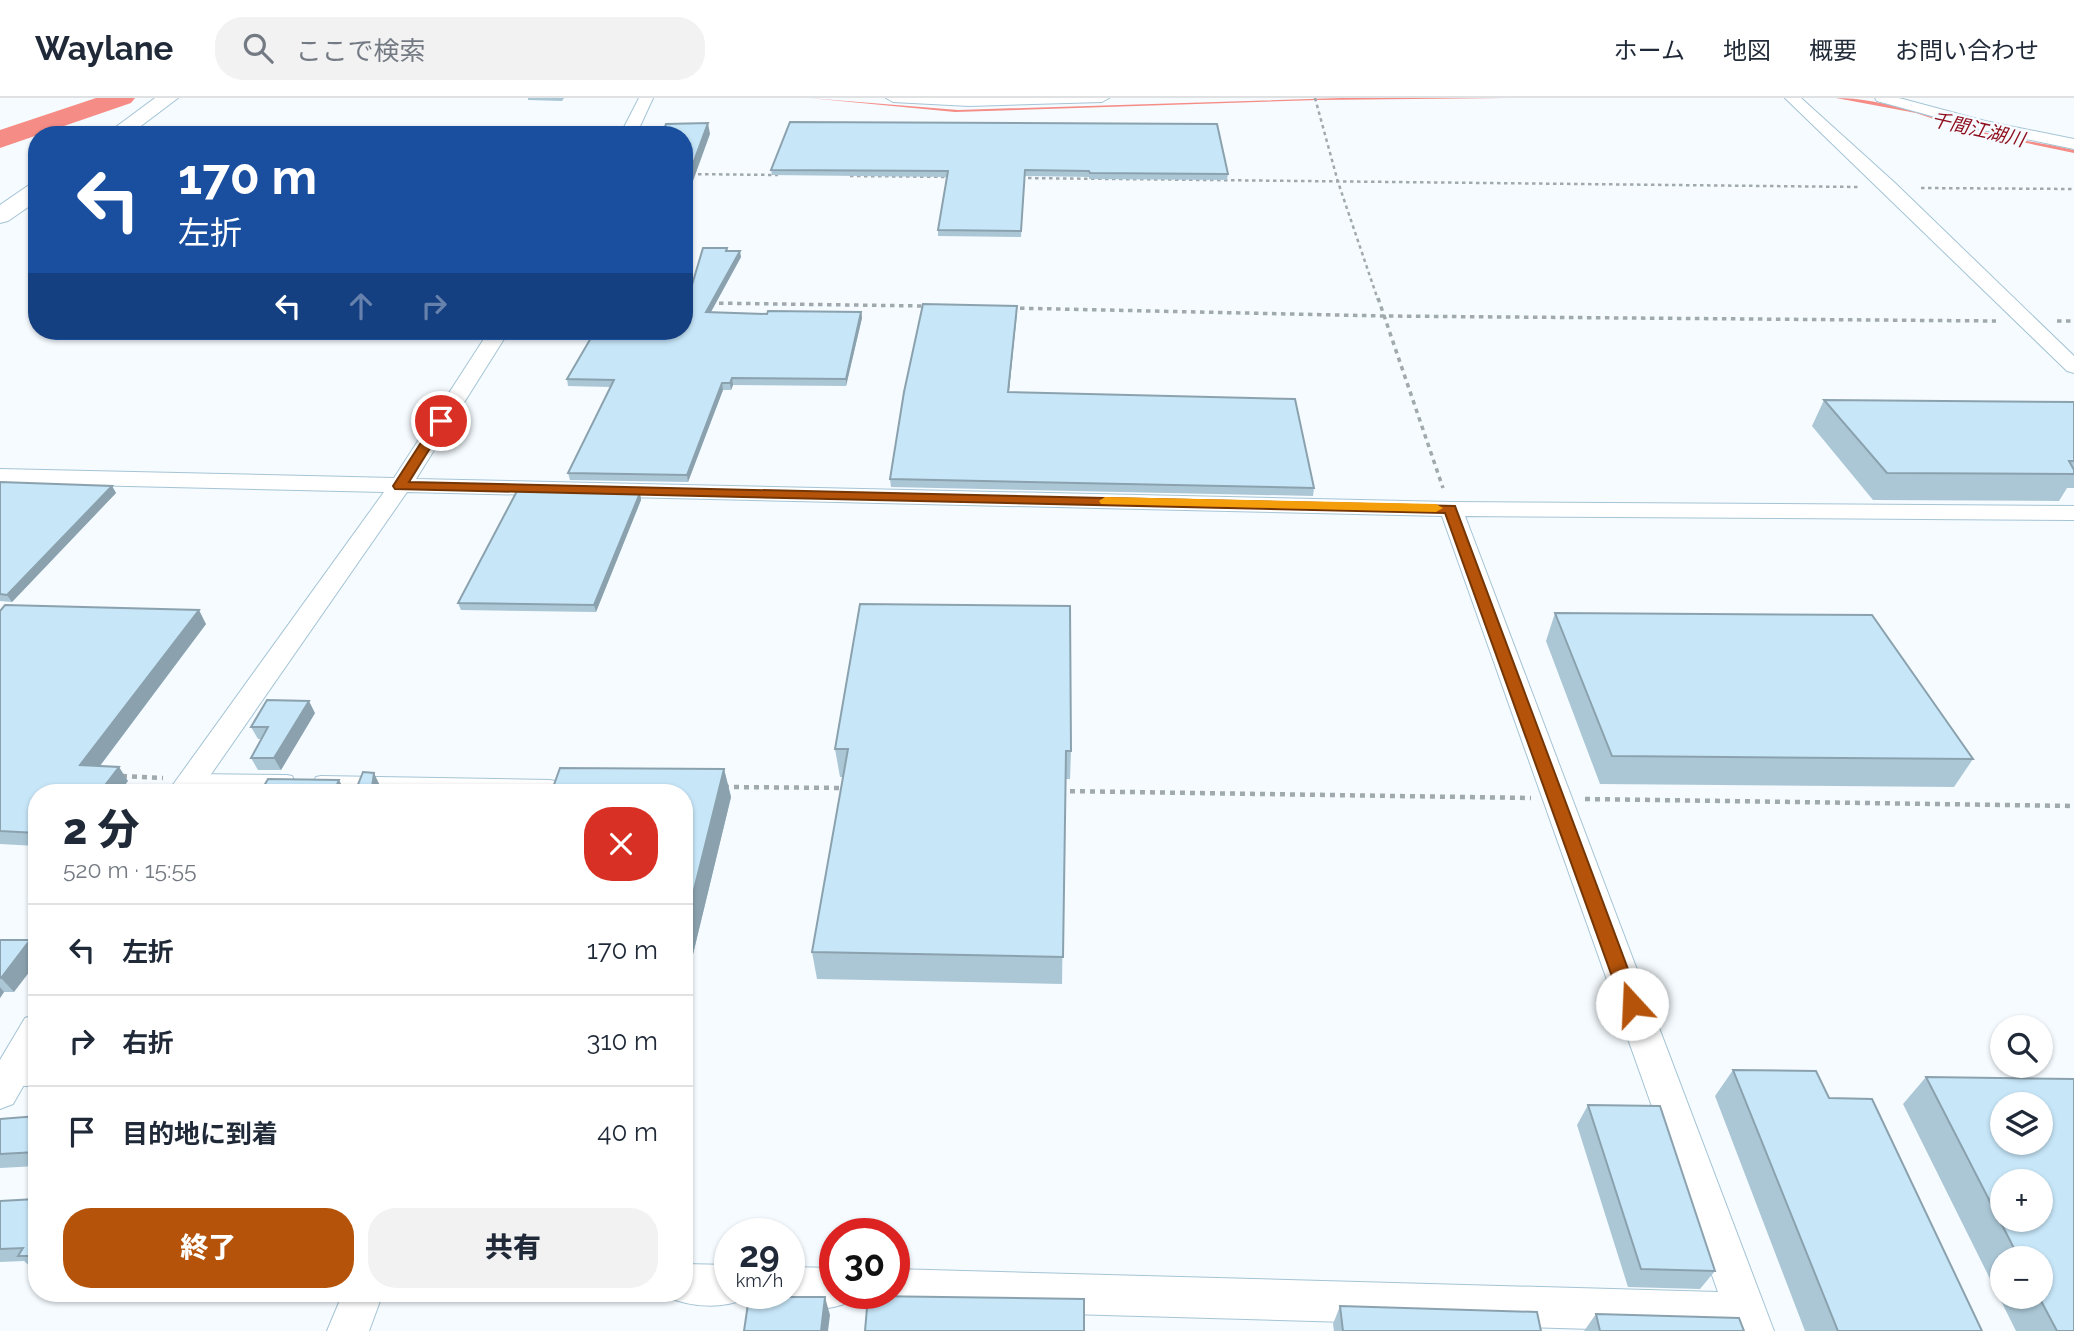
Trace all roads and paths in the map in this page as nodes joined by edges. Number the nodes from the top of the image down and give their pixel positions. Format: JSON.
{"nodes":[{"id":1,"x":168,"y":98,"type":"edge"},
{"id":2,"x":646,"y":98,"type":"edge"},
{"id":3,"x":893,"y":98,"type":"edge"},
{"id":4,"x":908,"y":98,"type":"edge"},
{"id":5,"x":1102,"y":98,"type":"edge"},
{"id":6,"x":1315,"y":98,"type":"edge"},
{"id":7,"x":1792,"y":98,"type":"edge"},
{"id":8,"x":1882,"y":98,"type":"edge"},
{"id":9,"x":128,"y":126,"type":"edge"},
{"id":10,"x":632,"y":126,"type":"edge"},
{"id":11,"x":2074,"y":144,"type":"edge"},
{"id":12,"x":693,"y":174,"type":"edge"},
{"id":13,"x":785,"y":176,"type":"edge"},
{"id":14,"x":838,"y":176,"type":"edge"},
{"id":15,"x":958,"y":177,"type":"edge"},
{"id":16,"x":1010,"y":178,"type":"edge"},
{"id":17,"x":1338,"y":182,"type":"junction"},
{"id":18,"x":1889,"y":187,"type":"junction"},
{"id":19,"x":2074,"y":189,"type":"edge"},
{"id":20,"x":28,"y":196,"type":"edge"},
{"id":21,"x":0,"y":216,"type":"edge"},
{"id":22,"x":708,"y":303,"type":"edge"},
{"id":23,"x":938,"y":307,"type":"edge"},
{"id":24,"x":1007,"y":308,"type":"edge"},
{"id":25,"x":1384,"y":316,"type":"junction"},
{"id":26,"x":2024,"y":321,"type":"junction"},
{"id":27,"x":493,"y":340,"type":"edge"},
{"id":28,"x":2074,"y":367,"type":"edge"},
{"id":29,"x":0,"y":476,"type":"edge"},
{"id":30,"x":400,"y":486,"type":"junction"},
{"id":31,"x":1451,"y":509,"type":"junction"},
{"id":32,"x":2074,"y":513,"type":"edge"},
{"id":33,"x":109,"y":775,"type":"edge"},
{"id":34,"x":173,"y":784,"type":"edge"},
{"id":35,"x":188,"y":784,"type":"edge"},
{"id":36,"x":718,"y":787,"type":"edge"},
{"id":37,"x":857,"y":789,"type":"edge"},
{"id":38,"x":1053,"y":791,"type":"edge"},
{"id":39,"x":1555,"y":798,"type":"junction"},
{"id":40,"x":2074,"y":806,"type":"edge"},
{"id":41,"x":28,"y":1051,"type":"edge"},
{"id":42,"x":15,"y":1083,"type":"edge"},
{"id":43,"x":693,"y":1284,"type":"edge"},
{"id":44,"x":714,"y":1285,"type":"edge"},
{"id":45,"x":910,"y":1290,"type":"edge"},
{"id":46,"x":359,"y":1302,"type":"edge"},
{"id":47,"x":1750,"y":1322,"type":"edge"},
{"id":48,"x":348,"y":1331,"type":"edge"}],
"edges":[{"from":1,"to":9,"type":"street"},
{"from":2,"to":10,"type":"street"},
{"from":3,"to":4,"type":"street"},
{"from":4,"to":5,"type":"street"},
{"from":6,"to":17,"type":"path"},
{"from":7,"to":18,"type":"street"},
{"from":8,"to":11,"type":"street"},
{"from":12,"to":13,"type":"path"},
{"from":14,"to":15,"type":"path"},
{"from":16,"to":17,"type":"path"},
{"from":17,"to":18,"type":"path"},
{"from":17,"to":25,"type":"path"},
{"from":18,"to":19,"type":"path"},
{"from":18,"to":26,"type":"street"},
{"from":20,"to":21,"type":"street"},
{"from":22,"to":23,"type":"path"},
{"from":24,"to":25,"type":"path"},
{"from":25,"to":26,"type":"path"},
{"from":25,"to":31,"type":"path"},
{"from":26,"to":28,"type":"street"},
{"from":27,"to":30,"type":"street"},
{"from":29,"to":30,"type":"street"},
{"from":30,"to":31,"type":"street"},
{"from":30,"to":35,"type":"street"},
{"from":31,"to":32,"type":"street"},
{"from":31,"to":39,"type":"street"},
{"from":33,"to":34,"type":"path"},
{"from":36,"to":37,"type":"path"},
{"from":38,"to":39,"type":"path"},
{"from":39,"to":40,"type":"path"},
{"from":39,"to":47,"type":"street"},
{"from":41,"to":42,"type":"street"},
{"from":43,"to":44,"type":"street"},
{"from":45,"to":47,"type":"street"},
{"from":46,"to":48,"type":"street"}]}
